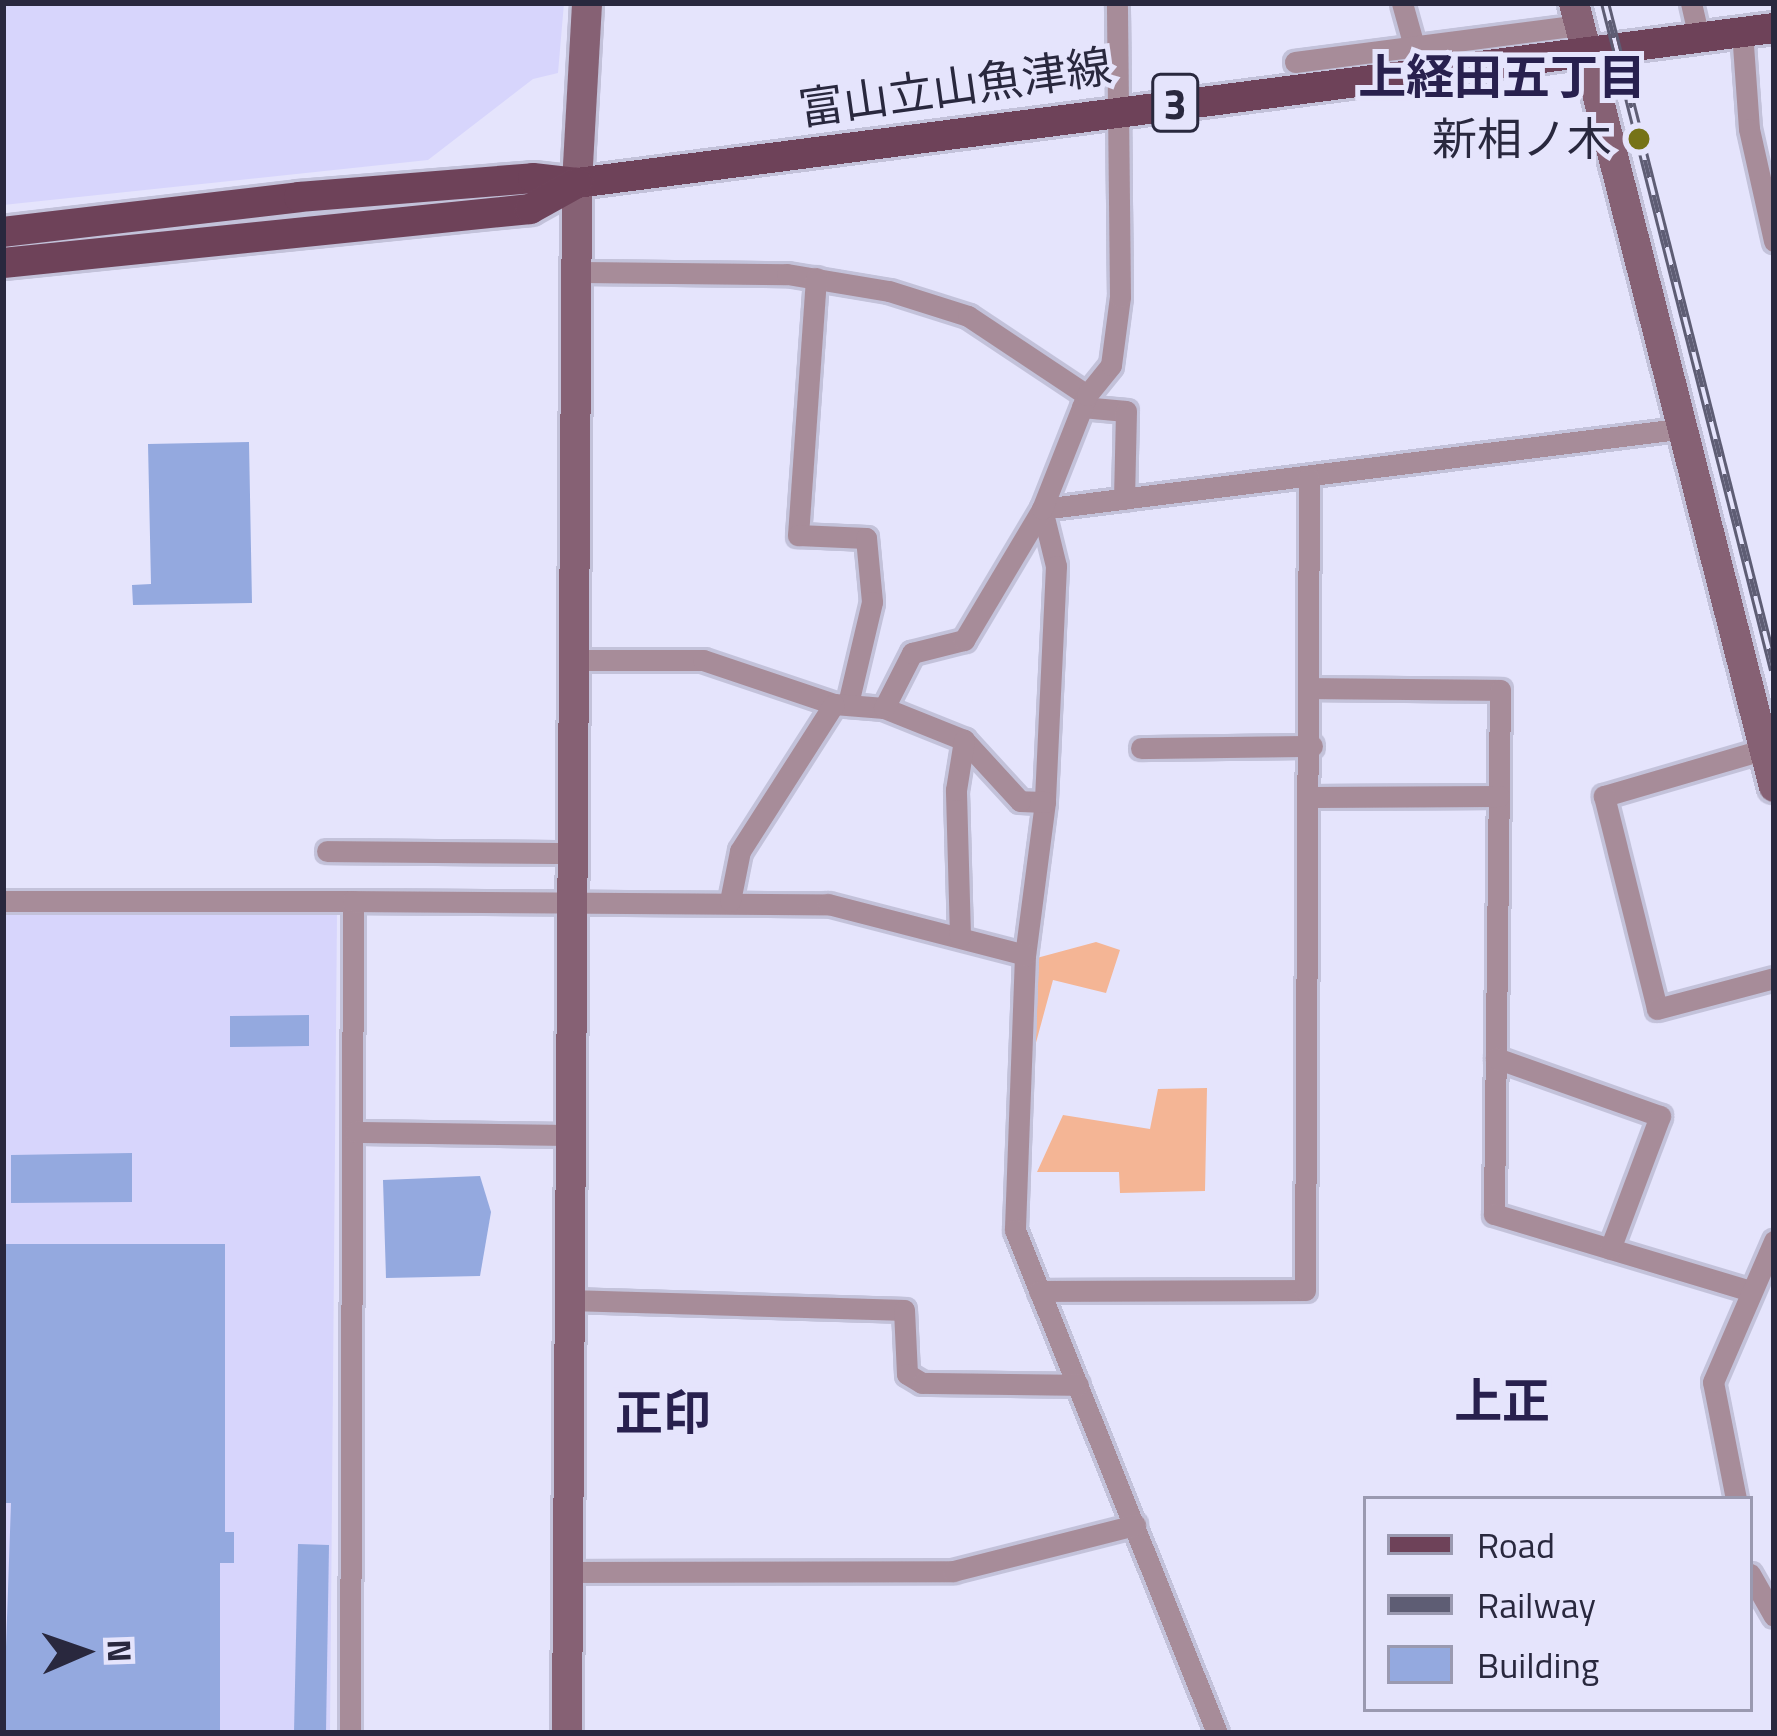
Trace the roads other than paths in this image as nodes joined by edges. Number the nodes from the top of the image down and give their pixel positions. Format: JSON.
{"nodes":[{"id":1,"x":587,"y":3,"type":"edge"},
{"id":2,"x":1117,"y":3,"type":"edge"},
{"id":3,"x":1402,"y":3,"type":"edge"},
{"id":4,"x":1691,"y":3,"type":"edge"},
{"id":5,"x":1579,"y":25,"type":"edge"},
{"id":6,"x":1774,"y":28,"type":"edge"},
{"id":7,"x":1742,"y":32,"type":"junction"},
{"id":8,"x":1699,"y":37,"type":"junction"},
{"id":9,"x":1414,"y":46,"type":"junction"},
{"id":10,"x":1295,"y":62,"type":"dead end"},
{"id":11,"x":1118,"y":110,"type":"junction"},
{"id":12,"x":577,"y":183,"type":"junction"},
{"id":13,"x":3,"y":232,"type":"edge"},
{"id":14,"x":1774,"y":241,"type":"edge"},
{"id":15,"x":3,"y":263,"type":"edge"},
{"id":16,"x":582,"y":272,"type":"junction"},
{"id":17,"x":816,"y":278,"type":"junction"},
{"id":18,"x":1084,"y":401,"type":"junction"},
{"id":19,"x":1686,"y":428,"type":"junction"},
{"id":20,"x":1309,"y":478,"type":"junction"},
{"id":21,"x":1124,"y":499,"type":"junction"},
{"id":22,"x":1042,"y":509,"type":"junction"},
{"id":23,"x":577,"y":660,"type":"junction"},
{"id":24,"x":1313,"y":688,"type":"junction"},
{"id":25,"x":842,"y":701,"type":"junction"},
{"id":26,"x":884,"y":708,"type":"junction"},
{"id":27,"x":964,"y":740,"type":"junction"},
{"id":28,"x":1312,"y":746,"type":"junction"},
{"id":29,"x":1141,"y":748,"type":"dead end"},
{"id":30,"x":1765,"y":749,"type":"junction"},
{"id":31,"x":1774,"y":787,"type":"edge"},
{"id":32,"x":1499,"y":796,"type":"junction"},
{"id":33,"x":1312,"y":797,"type":"junction"},
{"id":34,"x":1045,"y":802,"type":"junction"},
{"id":35,"x":327,"y":851,"type":"dead end"},
{"id":36,"x":574,"y":854,"type":"junction"},
{"id":37,"x":573,"y":898,"type":"junction"},
{"id":38,"x":3,"y":901,"type":"edge"},
{"id":39,"x":352,"y":901,"type":"junction"},
{"id":40,"x":730,"y":902,"type":"junction"},
{"id":41,"x":960,"y":936,"type":"junction"},
{"id":42,"x":1025,"y":955,"type":"junction"},
{"id":43,"x":1774,"y":978,"type":"edge"},
{"id":44,"x":1496,"y":1058,"type":"junction"},
{"id":45,"x":355,"y":1132,"type":"junction"},
{"id":46,"x":573,"y":1135,"type":"junction"},
{"id":47,"x":1774,"y":1241,"type":"edge"},
{"id":48,"x":1610,"y":1249,"type":"junction"},
{"id":49,"x":1040,"y":1291,"type":"junction"},
{"id":50,"x":1750,"y":1291,"type":"junction"},
{"id":51,"x":571,"y":1300,"type":"junction"},
{"id":52,"x":1078,"y":1385,"type":"junction"},
{"id":53,"x":1735,"y":1496,"type":"edge"},
{"id":54,"x":1135,"y":1525,"type":"junction"},
{"id":55,"x":568,"y":1572,"type":"junction"},
{"id":56,"x":1753,"y":1579,"type":"edge"},
{"id":57,"x":1774,"y":1616,"type":"edge"},
{"id":58,"x":350,"y":1733,"type":"edge"},
{"id":59,"x":566,"y":1733,"type":"edge"},
{"id":60,"x":1217,"y":1733,"type":"edge"}],
"edges":[{"from":1,"to":12,"type":"street"},
{"from":2,"to":11,"type":"street"},
{"from":3,"to":9,"type":"street"},
{"from":4,"to":8,"type":"street"},
{"from":5,"to":8,"type":"main road","name":"富山立山魚津線","number":"3"},
{"from":5,"to":9,"type":"street"},
{"from":5,"to":11,"type":"main road","name":"富山立山魚津線","number":"3"},
{"from":5,"to":19,"type":"street"},
{"from":6,"to":7,"type":"main road","name":"富山立山魚津線","number":"3"},
{"from":7,"to":8,"type":"main road","name":"富山立山魚津線","number":"3"},
{"from":7,"to":14,"type":"street"},
{"from":9,"to":10,"type":"street"},
{"from":11,"to":12,"type":"main road","name":"富山立山魚津線","number":"3"},
{"from":11,"to":18,"type":"street"},
{"from":12,"to":13,"type":"main road","name":"富山立山魚津線","number":"3"},
{"from":12,"to":15,"type":"main road","name":"富山立山魚津線","number":"3"},
{"from":12,"to":16,"type":"street"},
{"from":16,"to":17,"type":"street"},
{"from":16,"to":23,"type":"street"},
{"from":17,"to":18,"type":"street"},
{"from":17,"to":25,"type":"street"},
{"from":18,"to":21,"type":"street"},
{"from":18,"to":22,"type":"street"},
{"from":19,"to":20,"type":"street"},
{"from":19,"to":30,"type":"street"},
{"from":20,"to":21,"type":"street"},
{"from":20,"to":24,"type":"street"},
{"from":21,"to":22,"type":"street"},
{"from":22,"to":26,"type":"street"},
{"from":22,"to":34,"type":"street"},
{"from":23,"to":25,"type":"street"},
{"from":23,"to":36,"type":"street"},
{"from":24,"to":28,"type":"street"},
{"from":24,"to":32,"type":"street"},
{"from":25,"to":26,"type":"street"},
{"from":25,"to":40,"type":"street"},
{"from":26,"to":27,"type":"street"},
{"from":27,"to":34,"type":"street"},
{"from":27,"to":41,"type":"street"},
{"from":28,"to":29,"type":"street"},
{"from":28,"to":33,"type":"street"},
{"from":30,"to":31,"type":"street"},
{"from":30,"to":43,"type":"street"},
{"from":32,"to":33,"type":"street"},
{"from":32,"to":44,"type":"street"},
{"from":33,"to":49,"type":"street"},
{"from":34,"to":42,"type":"street"},
{"from":35,"to":36,"type":"street"},
{"from":36,"to":37,"type":"street"},
{"from":37,"to":39,"type":"street"},
{"from":37,"to":40,"type":"street"},
{"from":37,"to":46,"type":"street"},
{"from":38,"to":39,"type":"street"},
{"from":39,"to":45,"type":"street"},
{"from":40,"to":41,"type":"street"},
{"from":41,"to":42,"type":"street"},
{"from":42,"to":49,"type":"street"},
{"from":44,"to":48,"type":"street"},
{"from":44,"to":48,"type":"street"},
{"from":45,"to":46,"type":"street"},
{"from":45,"to":58,"type":"street"},
{"from":46,"to":51,"type":"street"},
{"from":47,"to":50,"type":"street"},
{"from":48,"to":50,"type":"street"},
{"from":49,"to":52,"type":"street"},
{"from":50,"to":53,"type":"street"},
{"from":51,"to":52,"type":"street"},
{"from":51,"to":55,"type":"street"},
{"from":52,"to":54,"type":"street"},
{"from":54,"to":55,"type":"street"},
{"from":54,"to":60,"type":"street"},
{"from":55,"to":59,"type":"street"},
{"from":56,"to":57,"type":"street"}]}
